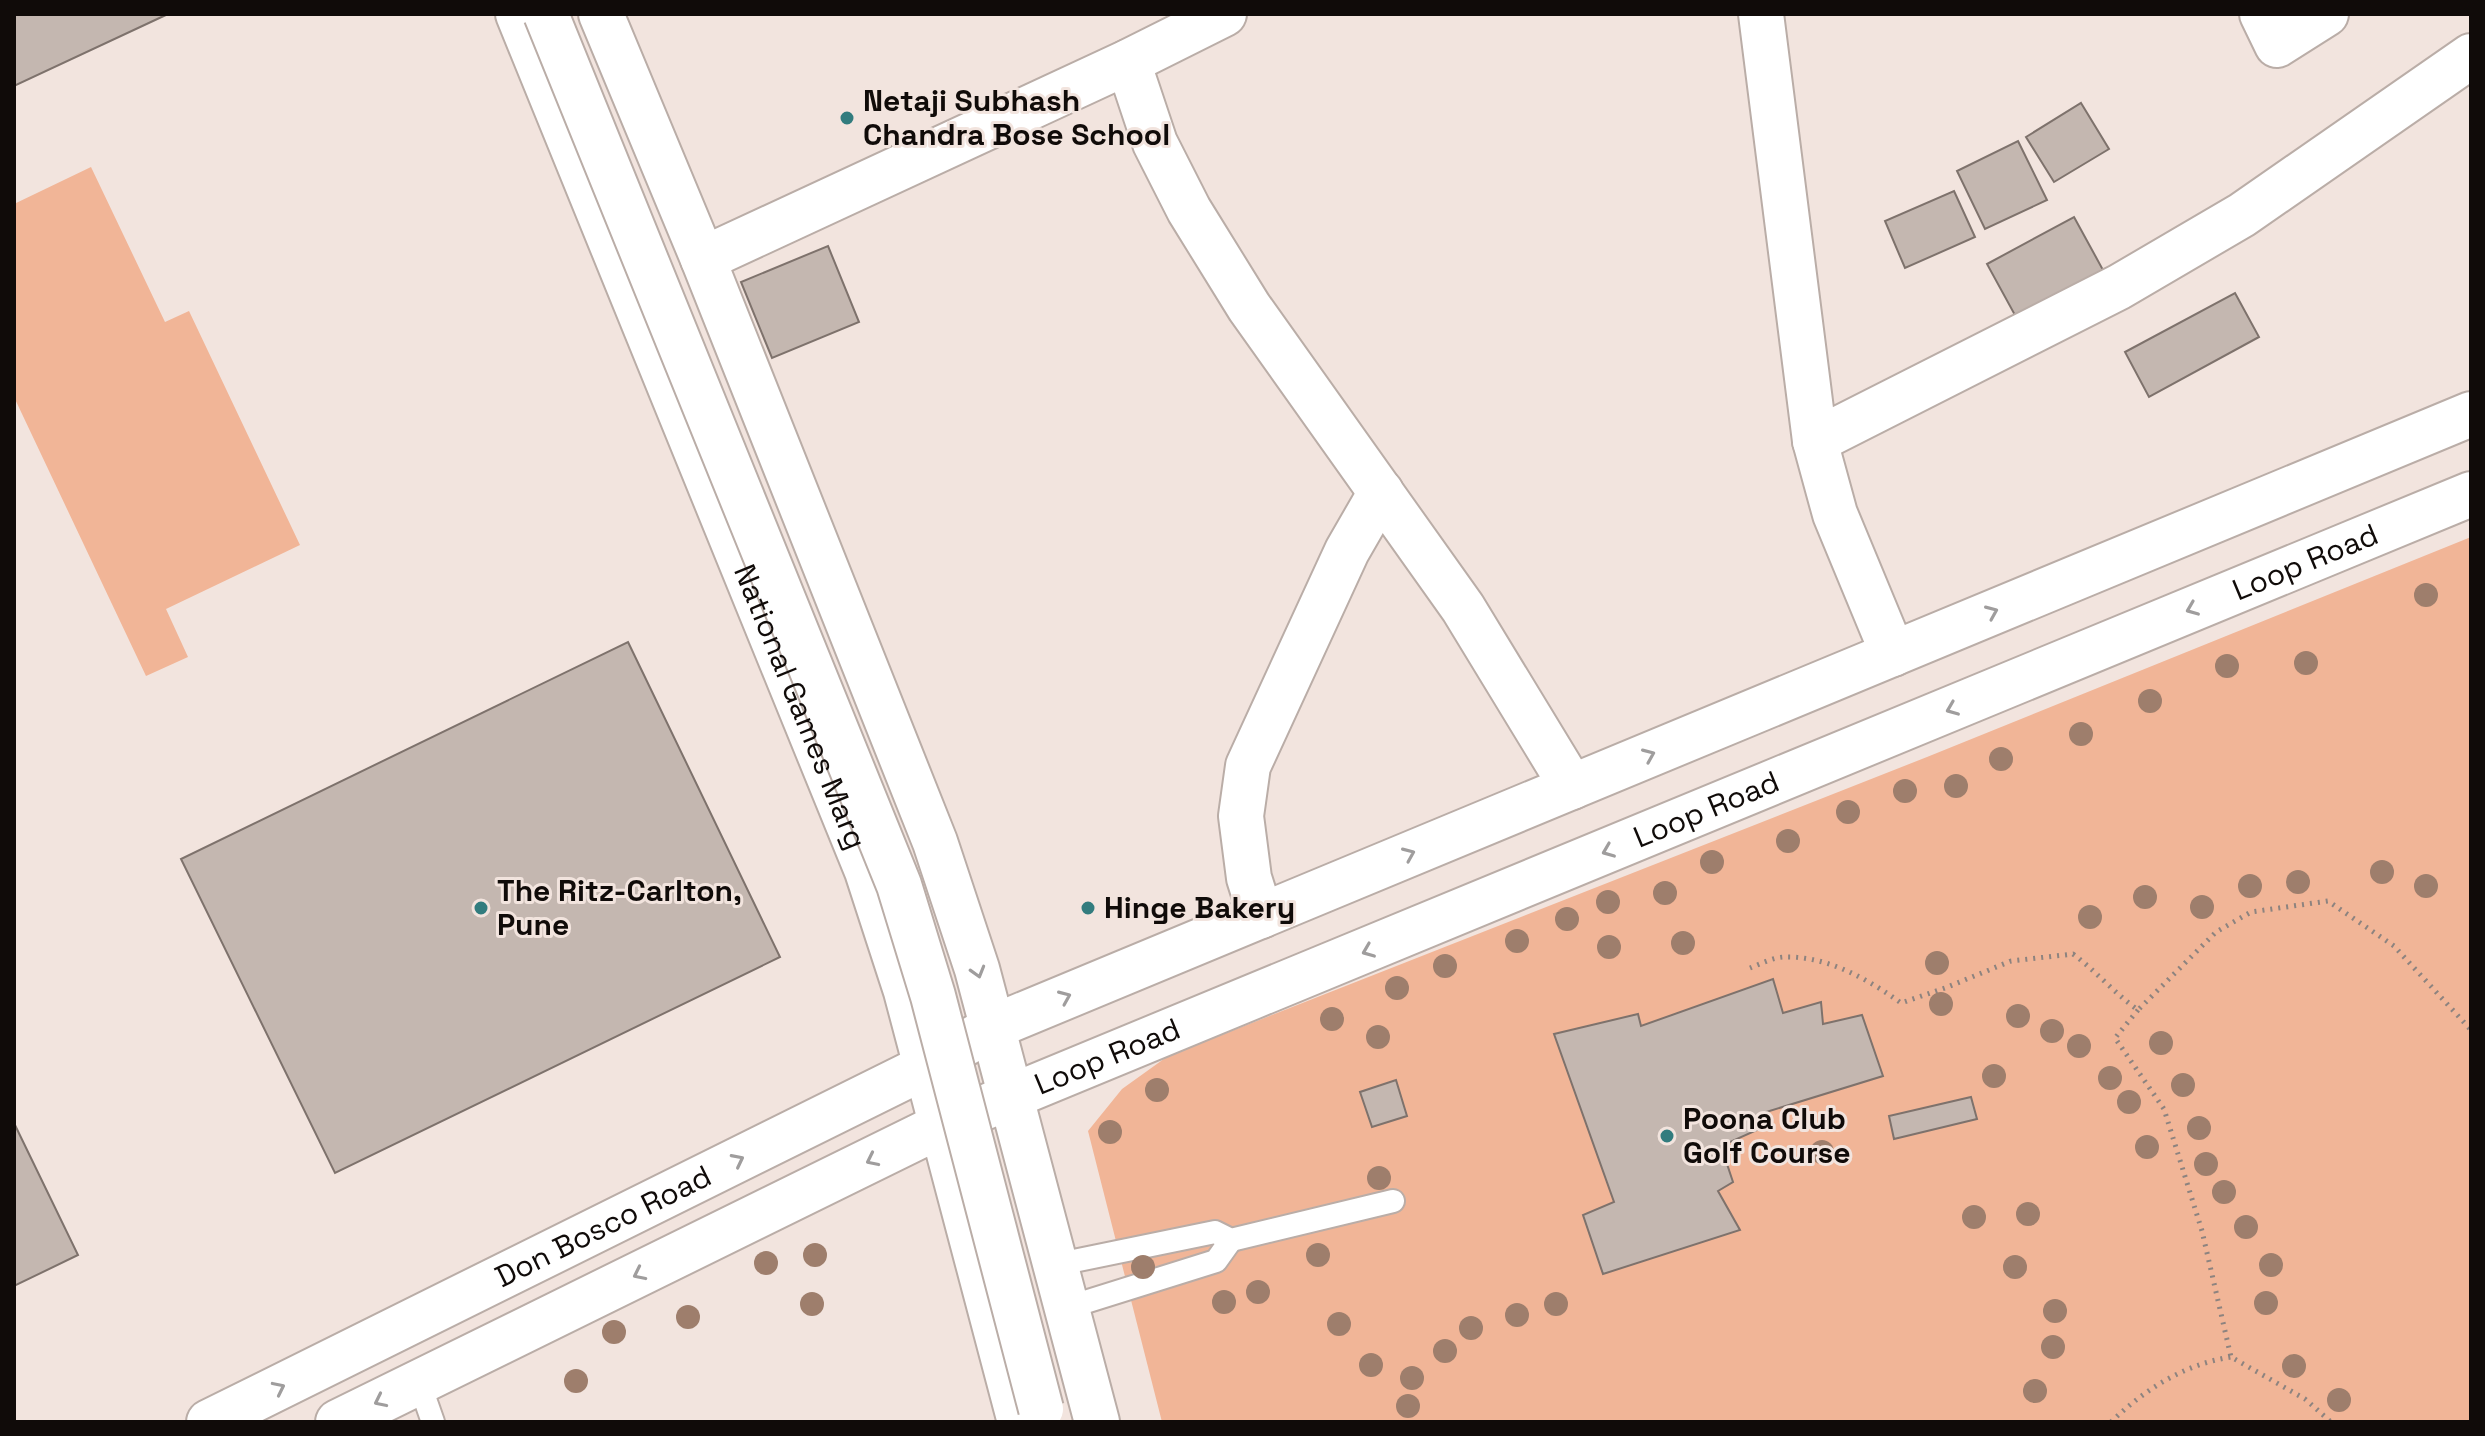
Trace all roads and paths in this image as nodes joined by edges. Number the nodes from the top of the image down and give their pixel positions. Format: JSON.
{"nodes":[{"id":1,"x":518,"y":14,"type":"edge"},
{"id":2,"x":546,"y":14,"type":"edge"},
{"id":3,"x":572,"y":14,"type":"edge"},
{"id":4,"x":601,"y":14,"type":"edge"},
{"id":5,"x":1224,"y":14,"type":"edge"},
{"id":6,"x":1761,"y":14,"type":"edge"},
{"id":7,"x":2262,"y":14,"type":"edge"},
{"id":8,"x":2326,"y":14,"type":"edge"},
{"id":9,"x":2471,"y":56,"type":"edge"},
{"id":10,"x":1128,"y":62,"type":"junction"},
{"id":11,"x":703,"y":259,"type":"junction"},
{"id":12,"x":2471,"y":414,"type":"edge"},
{"id":13,"x":1815,"y":441,"type":"junction"},
{"id":14,"x":1381,"y":492,"type":"junction"},
{"id":15,"x":2471,"y":494,"type":"edge"},
{"id":16,"x":1893,"y":654,"type":"junction"},
{"id":17,"x":1572,"y":787,"type":"junction"},
{"id":18,"x":935,"y":842,"type":"junction"},
{"id":19,"x":867,"y":871,"type":"junction"},
{"id":20,"x":1261,"y":916,"type":"junction"},
{"id":21,"x":1750,"y":968,"type":"dead end"},
{"id":22,"x":2138,"y":1010,"type":"junction"},
{"id":23,"x":993,"y":1027,"type":"junction"},
{"id":24,"x":2471,"y":1030,"type":"edge"},
{"id":25,"x":927,"y":1066,"type":"junction"},
{"id":26,"x":1011,"y":1098,"type":"junction"},
{"id":27,"x":942,"y":1125,"type":"junction"},
{"id":28,"x":1393,"y":1201,"type":"dead end"},
{"id":29,"x":1231,"y":1240,"type":"junction"},
{"id":30,"x":1054,"y":1265,"type":"junction"},
{"id":31,"x":1066,"y":1308,"type":"junction"},
{"id":32,"x":2231,"y":1357,"type":"junction"},
{"id":33,"x":426,"y":1402,"type":"edge"},
{"id":34,"x":1057,"y":1417,"type":"edge"},
{"id":35,"x":209,"y":1422,"type":"edge"},
{"id":36,"x":338,"y":1422,"type":"edge"},
{"id":37,"x":2111,"y":1422,"type":"edge"},
{"id":38,"x":2331,"y":1422,"type":"edge"}],
"edges":[{"from":1,"to":19,"type":"main road","name":"National Games Marg"},
{"from":2,"to":34,"type":"main road","bridge":true},
{"from":3,"to":34,"type":"main road"},
{"from":4,"to":11,"type":"main road"},
{"from":5,"to":10,"type":"main road"},
{"from":6,"to":13,"type":"main road"},
{"from":7,"to":8,"type":"main road"},
{"from":9,"to":13,"type":"main road"},
{"from":10,"to":11,"type":"main road"},
{"from":10,"to":14,"type":"main road"},
{"from":11,"to":18,"type":"main road"},
{"from":16,"to":12,"type":"main road","one_way":true},
{"from":13,"to":16,"type":"main road"},
{"from":14,"to":17,"type":"main road"},
{"from":14,"to":20,"type":"main road"},
{"from":15,"to":26,"type":"main road","name":"Loop Road","one_way":true},
{"from":17,"to":16,"type":"main road","one_way":true},
{"from":20,"to":17,"type":"main road","one_way":true},
{"from":18,"to":19,"type":"main road"},
{"from":18,"to":23,"type":"main road","one_way":true},
{"from":19,"to":25,"type":"main road","name":"National Games Marg"},
{"from":23,"to":20,"type":"main road","one_way":true},
{"from":21,"to":22,"type":"path"},
{"from":22,"to":24,"type":"path"},
{"from":22,"to":32,"type":"path"},
{"from":23,"to":25,"type":"main road","name":"Don Bosco Road"},
{"from":23,"to":26,"type":"main road"},
{"from":25,"to":27,"type":"main road","name":"National Games Marg"},
{"from":35,"to":25,"type":"main road","name":"Don Bosco Road","one_way":true},
{"from":26,"to":27,"type":"main road","name":"Loop Road"},
{"from":26,"to":30,"type":"main road"},
{"from":27,"to":33,"type":"main road","name":"Don Bosco Road","one_way":true},
{"from":27,"to":34,"type":"main road","name":"National Games Marg"},
{"from":28,"to":29,"type":"lane"},
{"from":29,"to":30,"type":"lane"},
{"from":29,"to":31,"type":"lane"},
{"from":30,"to":31,"type":"main road"},
{"from":31,"to":34,"type":"main road"},
{"from":32,"to":37,"type":"path"},
{"from":32,"to":38,"type":"path"},
{"from":33,"to":36,"type":"main road","name":"Don Bosco Road","one_way":true}]}
